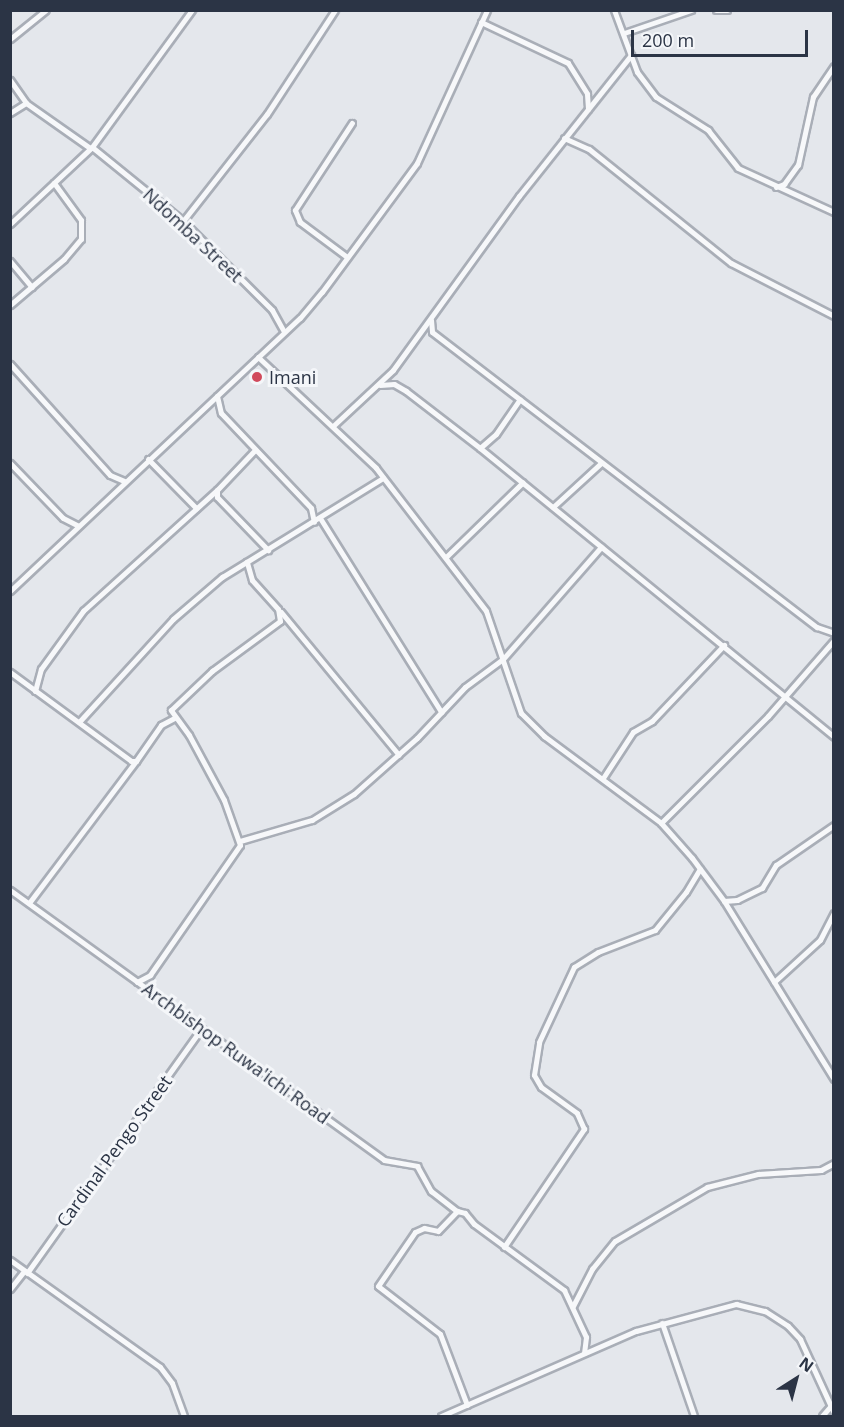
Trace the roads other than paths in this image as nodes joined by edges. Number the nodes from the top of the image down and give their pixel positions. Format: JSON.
{"nodes":[{"id":1,"x":46,"y":10,"type":"edge"},
{"id":2,"x":192,"y":10,"type":"edge"},
{"id":3,"x":335,"y":10,"type":"edge"},
{"id":4,"x":487,"y":10,"type":"edge"},
{"id":5,"x":614,"y":10,"type":"edge"},
{"id":6,"x":691,"y":10,"type":"edge"},
{"id":7,"x":716,"y":10,"type":"edge"},
{"id":8,"x":727,"y":10,"type":"edge"},
{"id":9,"x":482,"y":22,"type":"junction"},
{"id":10,"x":624,"y":33,"type":"junction"},
{"id":11,"x":10,"y":39,"type":"edge"},
{"id":12,"x":631,"y":55,"type":"junction"},
{"id":13,"x":834,"y":66,"type":"edge"},
{"id":14,"x":10,"y":80,"type":"edge"},
{"id":15,"x":26,"y":103,"type":"junction"},
{"id":16,"x":588,"y":109,"type":"junction"},
{"id":17,"x":10,"y":113,"type":"edge"},
{"id":18,"x":352,"y":123,"type":"dead end"},
{"id":19,"x":564,"y":138,"type":"junction"},
{"id":20,"x":91,"y":148,"type":"junction"},
{"id":21,"x":54,"y":183,"type":"junction"},
{"id":22,"x":775,"y":187,"type":"junction"},
{"id":23,"x":834,"y":212,"type":"edge"},
{"id":24,"x":183,"y":220,"type":"junction"},
{"id":25,"x":10,"y":224,"type":"edge"},
{"id":26,"x":347,"y":257,"type":"junction"},
{"id":27,"x":10,"y":261,"type":"edge"},
{"id":28,"x":32,"y":287,"type":"junction"},
{"id":29,"x":10,"y":305,"type":"edge"},
{"id":30,"x":834,"y":316,"type":"edge"},
{"id":31,"x":431,"y":320,"type":"junction"},
{"id":32,"x":284,"y":332,"type":"junction"},
{"id":33,"x":422,"y":332,"type":"junction"},
{"id":34,"x":432,"y":332,"type":"junction"},
{"id":35,"x":258,"y":357,"type":"junction"},
{"id":36,"x":10,"y":364,"type":"edge"},
{"id":37,"x":393,"y":370,"type":"junction"},
{"id":38,"x":393,"y":384,"type":"junction"},
{"id":39,"x":380,"y":385,"type":"junction"},
{"id":40,"x":217,"y":396,"type":"junction"},
{"id":41,"x":520,"y":399,"type":"junction"},
{"id":42,"x":333,"y":426,"type":"junction"},
{"id":43,"x":480,"y":448,"type":"junction"},
{"id":44,"x":254,"y":451,"type":"junction"},
{"id":45,"x":148,"y":459,"type":"junction"},
{"id":46,"x":10,"y":463,"type":"edge"},
{"id":47,"x":601,"y":463,"type":"junction"},
{"id":48,"x":383,"y":478,"type":"junction"},
{"id":49,"x":124,"y":481,"type":"junction"},
{"id":50,"x":523,"y":483,"type":"junction"},
{"id":51,"x":217,"y":490,"type":"junction"},
{"id":52,"x":553,"y":507,"type":"junction"},
{"id":53,"x":196,"y":508,"type":"junction"},
{"id":54,"x":320,"y":518,"type":"junction"},
{"id":55,"x":314,"y":522,"type":"junction"},
{"id":56,"x":77,"y":525,"type":"junction"},
{"id":57,"x":601,"y":547,"type":"junction"},
{"id":58,"x":268,"y":550,"type":"junction"},
{"id":59,"x":446,"y":557,"type":"junction"},
{"id":60,"x":247,"y":562,"type":"junction"},
{"id":61,"x":10,"y":591,"type":"edge"},
{"id":62,"x":278,"y":609,"type":"junction"},
{"id":63,"x":834,"y":633,"type":"edge"},
{"id":64,"x":834,"y":640,"type":"edge"},
{"id":65,"x":724,"y":645,"type":"junction"},
{"id":66,"x":503,"y":659,"type":"junction"},
{"id":67,"x":10,"y":672,"type":"edge"},
{"id":68,"x":35,"y":691,"type":"junction"},
{"id":69,"x":785,"y":696,"type":"junction"},
{"id":70,"x":441,"y":712,"type":"junction"},
{"id":71,"x":174,"y":718,"type":"junction"},
{"id":72,"x":79,"y":722,"type":"junction"},
{"id":73,"x":834,"y":737,"type":"edge"},
{"id":74,"x":399,"y":756,"type":"junction"},
{"id":75,"x":136,"y":761,"type":"junction"},
{"id":76,"x":603,"y":778,"type":"junction"},
{"id":77,"x":661,"y":823,"type":"junction"},
{"id":78,"x":834,"y":825,"type":"edge"},
{"id":79,"x":240,"y":841,"type":"junction"},
{"id":80,"x":700,"y":869,"type":"junction"},
{"id":81,"x":10,"y":890,"type":"edge"},
{"id":82,"x":724,"y":901,"type":"junction"},
{"id":83,"x":29,"y":903,"type":"junction"},
{"id":84,"x":834,"y":913,"type":"edge"},
{"id":85,"x":137,"y":982,"type":"junction"},
{"id":86,"x":774,"y":982,"type":"junction"},
{"id":87,"x":201,"y":1029,"type":"junction"},
{"id":88,"x":834,"y":1079,"type":"edge"},
{"id":89,"x":834,"y":1163,"type":"edge"},
{"id":90,"x":457,"y":1211,"type":"junction"},
{"id":91,"x":506,"y":1239,"type":"junction"},
{"id":92,"x":498,"y":1243,"type":"junction"},
{"id":93,"x":504,"y":1247,"type":"junction"},
{"id":94,"x":10,"y":1260,"type":"edge"},
{"id":95,"x":26,"y":1272,"type":"junction"},
{"id":96,"x":10,"y":1289,"type":"edge"},
{"id":97,"x":573,"y":1306,"type":"junction"},
{"id":98,"x":662,"y":1323,"type":"junction"},
{"id":99,"x":586,"y":1337,"type":"junction"},
{"id":100,"x":599,"y":1347,"type":"junction"},
{"id":101,"x":584,"y":1353,"type":"junction"},
{"id":102,"x":467,"y":1405,"type":"junction"},
{"id":103,"x":832,"y":1407,"type":"edge"},
{"id":104,"x":184,"y":1416,"type":"edge"},
{"id":105,"x":441,"y":1416,"type":"edge"},
{"id":106,"x":694,"y":1416,"type":"edge"},
{"id":107,"x":822,"y":1416,"type":"edge"}],
"edges":[{"from":1,"to":11,"type":"street"},
{"from":2,"to":20,"type":"street"},
{"from":3,"to":24,"type":"street"},
{"from":4,"to":9,"type":"street"},
{"from":5,"to":10,"type":"street"},
{"from":6,"to":10,"type":"street"},
{"from":7,"to":8,"type":"street"},
{"from":9,"to":16,"type":"street"},
{"from":9,"to":26,"type":"street"},
{"from":10,"to":12,"type":"street"},
{"from":12,"to":16,"type":"street"},
{"from":12,"to":22,"type":"street"},
{"from":13,"to":22,"type":"street"},
{"from":14,"to":15,"type":"street"},
{"from":15,"to":17,"type":"street"},
{"from":15,"to":20,"type":"street","name":"Ndomba Street"},
{"from":16,"to":19,"type":"street"},
{"from":18,"to":26,"type":"street"},
{"from":19,"to":30,"type":"street"},
{"from":19,"to":31,"type":"street"},
{"from":20,"to":21,"type":"street"},
{"from":20,"to":24,"type":"street","name":"Ndomba Street"},
{"from":21,"to":25,"type":"street"},
{"from":21,"to":28,"type":"street"},
{"from":22,"to":23,"type":"street"},
{"from":24,"to":32,"type":"street","name":"Ndomba Street"},
{"from":26,"to":32,"type":"street"},
{"from":27,"to":28,"type":"street"},
{"from":28,"to":29,"type":"street"},
{"from":31,"to":33,"type":"street"},
{"from":31,"to":34,"type":"street"},
{"from":32,"to":35,"type":"street"},
{"from":33,"to":34,"type":"street"},
{"from":33,"to":37,"type":"street"},
{"from":34,"to":41,"type":"street"},
{"from":35,"to":40,"type":"street"},
{"from":35,"to":42,"type":"street"},
{"from":36,"to":49,"type":"street"},
{"from":37,"to":38,"type":"street"},
{"from":37,"to":39,"type":"street"},
{"from":38,"to":39,"type":"street"},
{"from":38,"to":43,"type":"street"},
{"from":39,"to":42,"type":"street"},
{"from":40,"to":44,"type":"street"},
{"from":40,"to":45,"type":"street"},
{"from":41,"to":43,"type":"street"},
{"from":41,"to":47,"type":"street"},
{"from":42,"to":48,"type":"street"},
{"from":43,"to":50,"type":"street"},
{"from":44,"to":51,"type":"street"},
{"from":44,"to":55,"type":"street"},
{"from":45,"to":49,"type":"street"},
{"from":45,"to":53,"type":"street"},
{"from":46,"to":56,"type":"street"},
{"from":47,"to":52,"type":"street"},
{"from":47,"to":63,"type":"street"},
{"from":48,"to":54,"type":"street"},
{"from":48,"to":59,"type":"street"},
{"from":49,"to":56,"type":"street"},
{"from":50,"to":52,"type":"street"},
{"from":50,"to":59,"type":"street"},
{"from":51,"to":53,"type":"street"},
{"from":51,"to":58,"type":"street"},
{"from":52,"to":57,"type":"street"},
{"from":53,"to":68,"type":"street"},
{"from":54,"to":55,"type":"street"},
{"from":54,"to":70,"type":"street"},
{"from":55,"to":58,"type":"street"},
{"from":56,"to":61,"type":"street"},
{"from":57,"to":65,"type":"street"},
{"from":57,"to":66,"type":"street"},
{"from":58,"to":60,"type":"street"},
{"from":59,"to":66,"type":"street"},
{"from":60,"to":62,"type":"street"},
{"from":60,"to":72,"type":"street"},
{"from":62,"to":71,"type":"street"},
{"from":62,"to":74,"type":"street"},
{"from":64,"to":69,"type":"street"},
{"from":65,"to":69,"type":"street"},
{"from":65,"to":76,"type":"street"},
{"from":66,"to":70,"type":"street"},
{"from":66,"to":76,"type":"street"},
{"from":67,"to":68,"type":"street"},
{"from":68,"to":72,"type":"street"},
{"from":69,"to":73,"type":"street"},
{"from":69,"to":77,"type":"street"},
{"from":70,"to":74,"type":"street"},
{"from":71,"to":75,"type":"street"},
{"from":71,"to":79,"type":"street"},
{"from":72,"to":75,"type":"street"},
{"from":74,"to":79,"type":"street"},
{"from":75,"to":83,"type":"street"},
{"from":76,"to":77,"type":"street"},
{"from":77,"to":80,"type":"street"},
{"from":78,"to":82,"type":"street"},
{"from":79,"to":85,"type":"street"},
{"from":80,"to":82,"type":"street"},
{"from":80,"to":91,"type":"street"},
{"from":81,"to":83,"type":"street","name":"Archbishop Ruwa'ichi Road"},
{"from":82,"to":86,"type":"street"},
{"from":83,"to":85,"type":"street","name":"Archbishop Ruwa'ichi Road"},
{"from":84,"to":86,"type":"street"},
{"from":85,"to":87,"type":"street","name":"Archbishop Ruwa'ichi Road"},
{"from":86,"to":88,"type":"street"},
{"from":87,"to":90,"type":"street","name":"Archbishop Ruwa'ichi Road"},
{"from":87,"to":95,"type":"street","name":"Cardinal Pengo Street"},
{"from":89,"to":97,"type":"street"},
{"from":90,"to":92,"type":"street"},
{"from":90,"to":102,"type":"street"},
{"from":91,"to":92,"type":"street"},
{"from":91,"to":93,"type":"street"},
{"from":92,"to":93,"type":"street"},
{"from":93,"to":97,"type":"street"},
{"from":94,"to":95,"type":"street"},
{"from":95,"to":96,"type":"street","name":"Cardinal Pengo Street"},
{"from":95,"to":104,"type":"street"},
{"from":97,"to":99,"type":"street"},
{"from":98,"to":100,"type":"street"},
{"from":98,"to":103,"type":"street"},
{"from":98,"to":106,"type":"street"},
{"from":99,"to":100,"type":"street"},
{"from":99,"to":101,"type":"street"},
{"from":100,"to":101,"type":"street"},
{"from":101,"to":102,"type":"street"},
{"from":102,"to":105,"type":"street"},
{"from":103,"to":107,"type":"street"}]}
